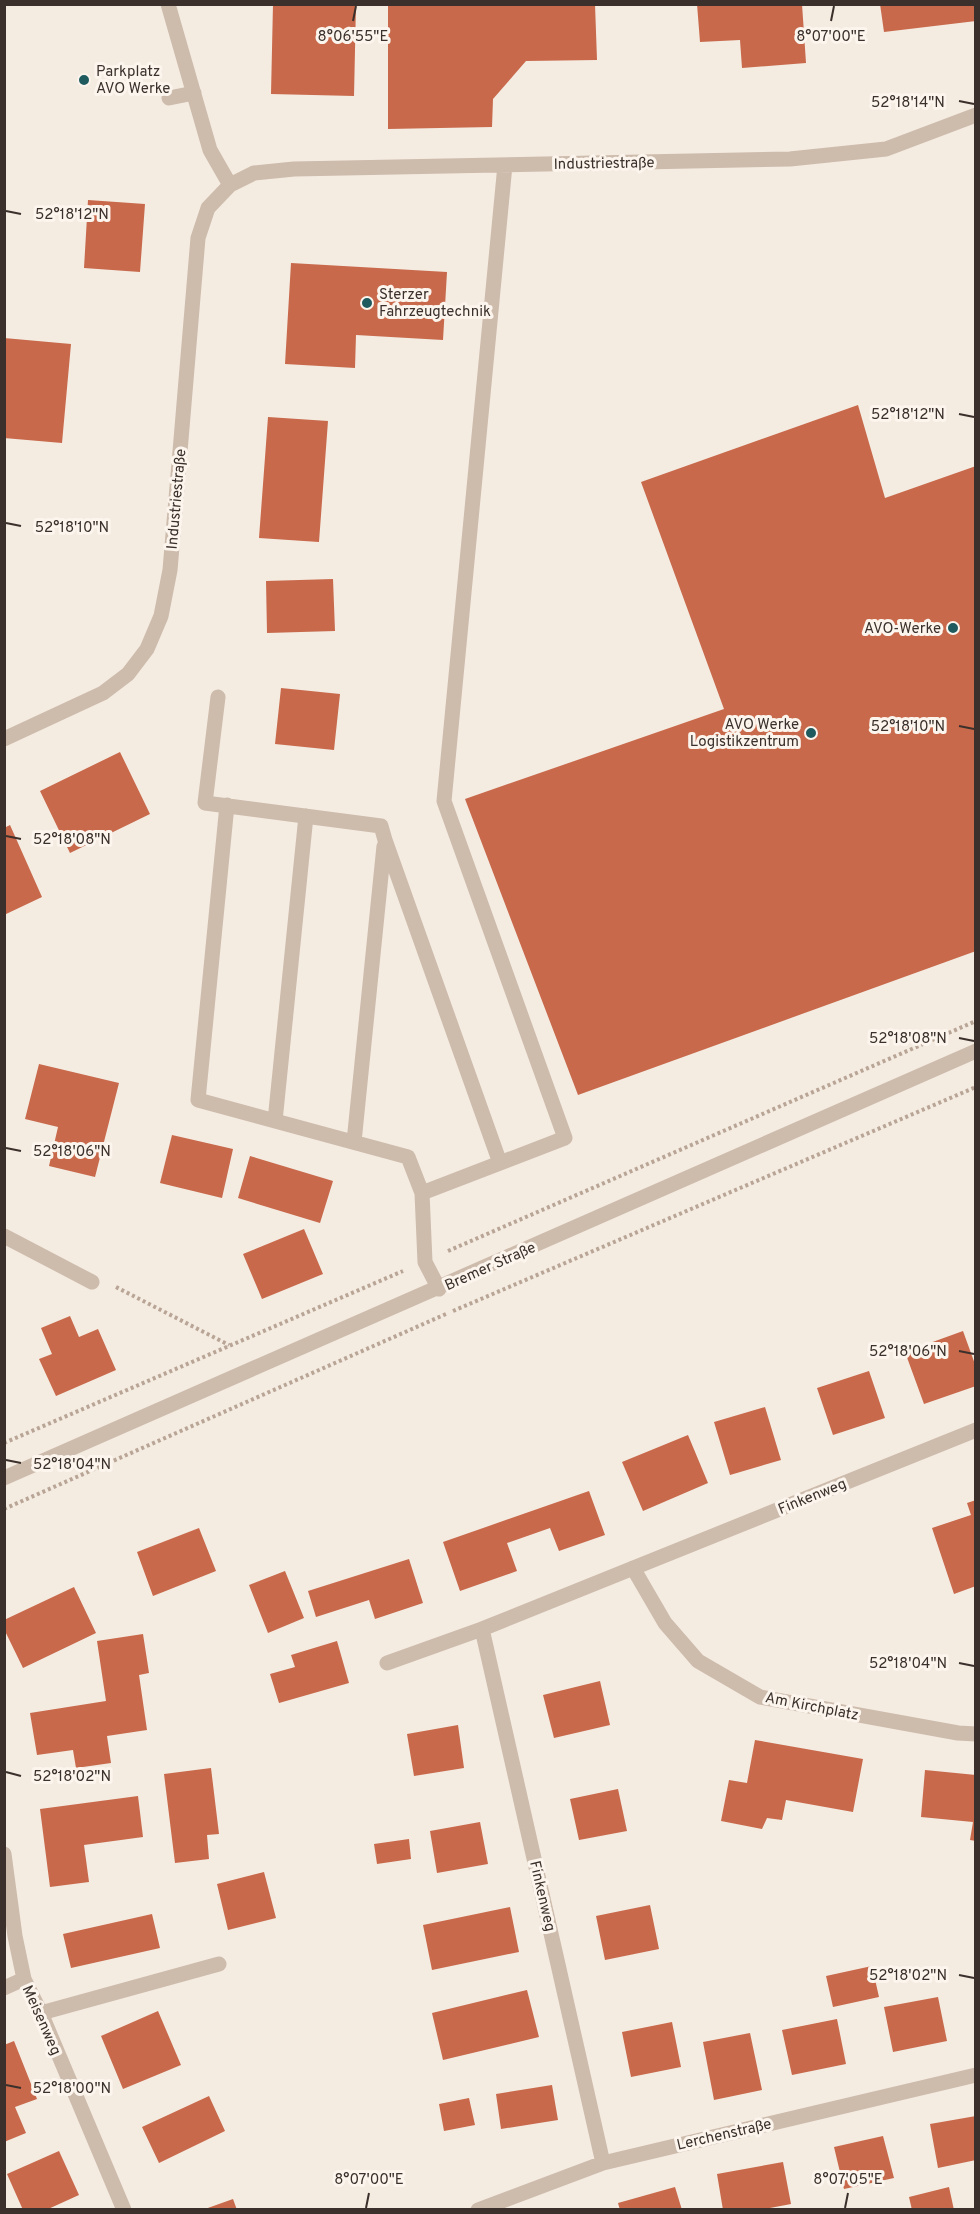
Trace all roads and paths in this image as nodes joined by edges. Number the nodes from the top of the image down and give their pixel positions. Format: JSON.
{"nodes":[{"id":1,"x":168,"y":4,"type":"edge"},
{"id":2,"x":194,"y":93,"type":"junction"},
{"id":3,"x":170,"y":98,"type":"dead end"},
{"id":4,"x":975,"y":115,"type":"edge"},
{"id":5,"x":505,"y":165,"type":"junction"},
{"id":6,"x":230,"y":185,"type":"junction"},
{"id":7,"x":218,"y":697,"type":"dead end"},
{"id":8,"x":4,"y":739,"type":"edge"},
{"id":9,"x":227,"y":805,"type":"junction"},
{"id":10,"x":306,"y":816,"type":"junction"},
{"id":11,"x":385,"y":840,"type":"junction"},
{"id":12,"x":975,"y":1021,"type":"edge"},
{"id":13,"x":975,"y":1052,"type":"edge"},
{"id":14,"x":975,"y":1087,"type":"edge"},
{"id":15,"x":275,"y":1121,"type":"junction"},
{"id":16,"x":354,"y":1143,"type":"junction"},
{"id":17,"x":500,"y":1163,"type":"junction"},
{"id":18,"x":422,"y":1193,"type":"junction"},
{"id":19,"x":4,"y":1236,"type":"edge"},
{"id":20,"x":425,"y":1262,"type":"junction"},
{"id":21,"x":92,"y":1282,"type":"joint"},
{"id":22,"x":438,"y":1288,"type":"junction"},
{"id":23,"x":229,"y":1345,"type":"junction"},
{"id":24,"x":243,"y":1374,"type":"junction"},
{"id":25,"x":254,"y":1399,"type":"junction"},
{"id":26,"x":975,"y":1430,"type":"edge"},
{"id":27,"x":4,"y":1443,"type":"edge"},
{"id":28,"x":4,"y":1478,"type":"edge"},
{"id":29,"x":4,"y":1509,"type":"edge"},
{"id":30,"x":633,"y":1568,"type":"junction"},
{"id":31,"x":482,"y":1629,"type":"junction"},
{"id":32,"x":387,"y":1663,"type":"dead end"},
{"id":33,"x":975,"y":1734,"type":"edge"},
{"id":34,"x":4,"y":1854,"type":"edge"},
{"id":35,"x":219,"y":1964,"type":"dead end"},
{"id":36,"x":24,"y":1979,"type":"junction"},
{"id":37,"x":4,"y":1988,"type":"edge"},
{"id":38,"x":41,"y":2013,"type":"junction"},
{"id":39,"x":975,"y":2074,"type":"edge"},
{"id":40,"x":603,"y":2163,"type":"junction"},
{"id":41,"x":124,"y":2210,"type":"edge"},
{"id":42,"x":478,"y":2210,"type":"edge"}],
"edges":[{"from":1,"to":2,"type":"street"},
{"from":2,"to":3,"type":"street"},
{"from":2,"to":6,"type":"street"},
{"from":4,"to":5,"type":"street","name":"Industriestraße"},
{"from":5,"to":6,"type":"street","name":"Industriestraße"},
{"from":5,"to":17,"type":"street"},
{"from":6,"to":8,"type":"street","name":"Industriestraße"},
{"from":7,"to":9,"type":"street"},
{"from":9,"to":10,"type":"street"},
{"from":9,"to":15,"type":"street"},
{"from":10,"to":11,"type":"street"},
{"from":10,"to":15,"type":"street"},
{"from":11,"to":16,"type":"street"},
{"from":11,"to":17,"type":"street"},
{"from":12,"to":20,"type":"path"},
{"from":13,"to":22,"type":"street","name":"Bremer Straße"},
{"from":14,"to":25,"type":"path"},
{"from":15,"to":16,"type":"street"},
{"from":16,"to":18,"type":"street"},
{"from":17,"to":18,"type":"street"},
{"from":18,"to":20,"type":"street"},
{"from":19,"to":21,"type":"street"},
{"from":20,"to":22,"type":"street"},
{"from":20,"to":23,"type":"path"},
{"from":21,"to":23,"type":"path"},
{"from":22,"to":24,"type":"street","name":"Bremer Straße"},
{"from":23,"to":24,"type":"path"},
{"from":23,"to":27,"type":"path"},
{"from":24,"to":25,"type":"path"},
{"from":24,"to":28,"type":"street","name":"Bremer Straße"},
{"from":25,"to":29,"type":"path"},
{"from":26,"to":30,"type":"street","name":"Finkenweg"},
{"from":30,"to":31,"type":"street","name":"Finkenweg"},
{"from":30,"to":33,"type":"street","name":"Am Kirchplatz"},
{"from":31,"to":32,"type":"street","name":"Finkenweg"},
{"from":31,"to":40,"type":"street","name":"Finkenweg"},
{"from":34,"to":36,"type":"street","name":"Meisenweg"},
{"from":35,"to":38,"type":"street"},
{"from":36,"to":37,"type":"street"},
{"from":36,"to":38,"type":"street","name":"Meisenweg"},
{"from":38,"to":41,"type":"street","name":"Meisenweg"},
{"from":39,"to":40,"type":"street","name":"Lerchenstraße"},
{"from":40,"to":42,"type":"street","name":"Lerchenstraße"}]}
